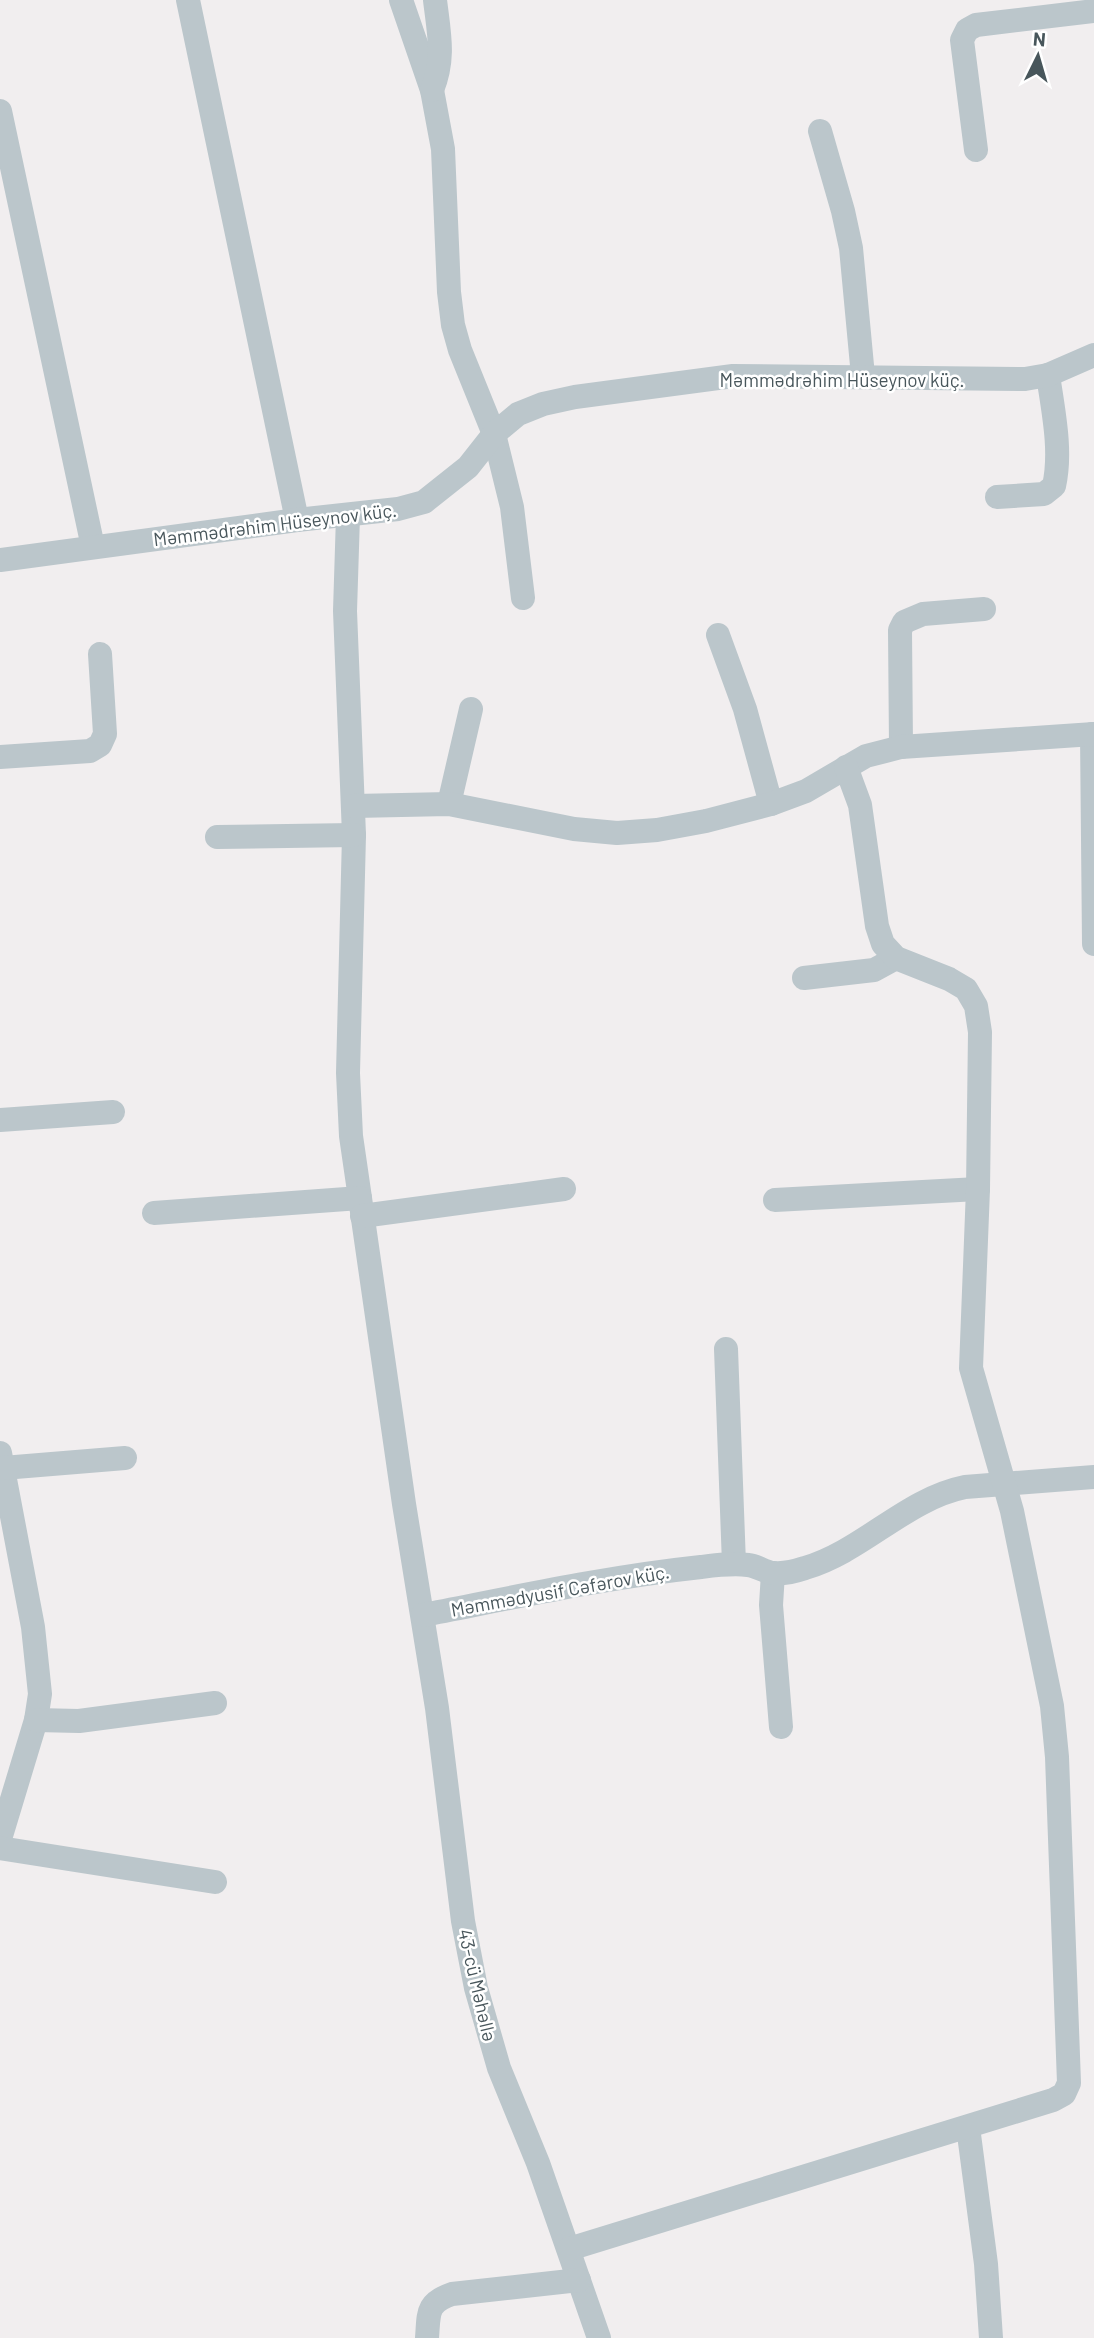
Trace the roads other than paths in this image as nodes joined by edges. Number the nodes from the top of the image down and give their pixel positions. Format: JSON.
{"nodes":[{"id":1,"x":188,"y":0,"type":"edge"},
{"id":2,"x":401,"y":0,"type":"edge"},
{"id":3,"x":435,"y":0,"type":"edge"},
{"id":4,"x":1094,"y":11,"type":"edge"},
{"id":5,"x":432,"y":90,"type":"junction"},
{"id":6,"x":0,"y":111,"type":"edge"},
{"id":7,"x":820,"y":131,"type":"dead end"},
{"id":8,"x":976,"y":150,"type":"dead end"},
{"id":9,"x":1094,"y":355,"type":"edge"},
{"id":10,"x":1048,"y":375,"type":"junction"},
{"id":11,"x":863,"y":376,"type":"junction"},
{"id":12,"x":494,"y":434,"type":"junction"},
{"id":13,"x":998,"y":496,"type":"dead end"},
{"id":14,"x":348,"y":516,"type":"junction"},
{"id":15,"x":297,"y":520,"type":"junction"},
{"id":16,"x":93,"y":547,"type":"junction"},
{"id":17,"x":0,"y":560,"type":"edge"},
{"id":18,"x":523,"y":598,"type":"dead end"},
{"id":19,"x":984,"y":609,"type":"dead end"},
{"id":20,"x":718,"y":635,"type":"dead end"},
{"id":21,"x":100,"y":653,"type":"dead end"},
{"id":22,"x":471,"y":709,"type":"dead end"},
{"id":23,"x":1093,"y":734,"type":"edge"},
{"id":24,"x":901,"y":747,"type":"junction"},
{"id":25,"x":0,"y":757,"type":"edge"},
{"id":26,"x":846,"y":768,"type":"junction"},
{"id":27,"x":449,"y":804,"type":"junction"},
{"id":28,"x":771,"y":804,"type":"junction"},
{"id":29,"x":354,"y":806,"type":"junction"},
{"id":30,"x":354,"y":835,"type":"junction"},
{"id":31,"x":217,"y":837,"type":"dead end"},
{"id":32,"x":1094,"y":944,"type":"edge"},
{"id":33,"x":897,"y":958,"type":"junction"},
{"id":34,"x":804,"y":978,"type":"dead end"},
{"id":35,"x":113,"y":1112,"type":"dead end"},
{"id":36,"x":0,"y":1120,"type":"edge"},
{"id":37,"x":564,"y":1189,"type":"dead end"},
{"id":38,"x":978,"y":1189,"type":"junction"},
{"id":39,"x":775,"y":1200,"type":"dead end"},
{"id":40,"x":361,"y":1207,"type":"junction"},
{"id":41,"x":154,"y":1213,"type":"dead end"},
{"id":42,"x":726,"y":1349,"type":"dead end"},
{"id":43,"x":125,"y":1458,"type":"dead end"},
{"id":44,"x":1,"y":1460,"type":"edge"},
{"id":45,"x":1094,"y":1477,"type":"edge"},
{"id":46,"x":1005,"y":1484,"type":"junction"},
{"id":47,"x":734,"y":1564,"type":"junction"},
{"id":48,"x":773,"y":1573,"type":"junction"},
{"id":49,"x":423,"y":1615,"type":"junction"},
{"id":50,"x":215,"y":1703,"type":"dead end"},
{"id":51,"x":36,"y":1720,"type":"junction"},
{"id":52,"x":781,"y":1727,"type":"dead end"},
{"id":53,"x":0,"y":1839,"type":"edge"},
{"id":54,"x":0,"y":1848,"type":"edge"},
{"id":55,"x":215,"y":1882,"type":"dead end"},
{"id":56,"x":968,"y":2127,"type":"junction"},
{"id":57,"x":569,"y":2249,"type":"junction"},
{"id":58,"x":579,"y":2280,"type":"junction"},
{"id":59,"x":427,"y":2338,"type":"edge"},
{"id":60,"x":599,"y":2338,"type":"edge"},
{"id":61,"x":991,"y":2338,"type":"edge"}],
"edges":[{"from":1,"to":15,"type":"street"},
{"from":2,"to":5,"type":"street"},
{"from":3,"to":5,"type":"street"},
{"from":4,"to":8,"type":"street"},
{"from":5,"to":12,"type":"street"},
{"from":6,"to":16,"type":"street"},
{"from":7,"to":11,"type":"street"},
{"from":9,"to":10,"type":"street","name":"Məmmədrəhim Hüseynov küç."},
{"from":10,"to":11,"type":"street","name":"Məmmədrəhim Hüseynov küç."},
{"from":10,"to":13,"type":"street"},
{"from":11,"to":12,"type":"street","name":"Məmmədrəhim Hüseynov küç."},
{"from":12,"to":14,"type":"street","name":"Məmmədrəhim Hüseynov küç."},
{"from":12,"to":18,"type":"street"},
{"from":14,"to":15,"type":"street","name":"Məmmədrəhim Hüseynov küç."},
{"from":14,"to":29,"type":"street","name":"43-cü Məhəllə"},
{"from":15,"to":16,"type":"street","name":"Məmmədrəhim Hüseynov küç."},
{"from":16,"to":17,"type":"street","name":"Məmmədrəhim Hüseynov küç."},
{"from":19,"to":24,"type":"street"},
{"from":20,"to":28,"type":"street"},
{"from":21,"to":25,"type":"street"},
{"from":22,"to":27,"type":"street"},
{"from":23,"to":24,"type":"street"},
{"from":23,"to":32,"type":"street"},
{"from":24,"to":26,"type":"street"},
{"from":26,"to":28,"type":"street"},
{"from":26,"to":33,"type":"street"},
{"from":27,"to":28,"type":"street"},
{"from":27,"to":29,"type":"street"},
{"from":29,"to":30,"type":"street","name":"43-cü Məhəllə"},
{"from":30,"to":31,"type":"street"},
{"from":30,"to":40,"type":"street","name":"43-cü Məhəllə"},
{"from":33,"to":34,"type":"street"},
{"from":33,"to":38,"type":"street"},
{"from":35,"to":36,"type":"street"},
{"from":37,"to":40,"type":"street"},
{"from":38,"to":39,"type":"street"},
{"from":38,"to":46,"type":"street"},
{"from":40,"to":41,"type":"street"},
{"from":40,"to":49,"type":"street","name":"43-cü Məhəllə"},
{"from":42,"to":47,"type":"street"},
{"from":43,"to":44,"type":"street"},
{"from":44,"to":51,"type":"street"},
{"from":45,"to":46,"type":"street","name":"Məmmədyusif Cəfərov küç."},
{"from":46,"to":48,"type":"street","name":"Məmmədyusif Cəfərov küç."},
{"from":46,"to":56,"type":"street"},
{"from":47,"to":48,"type":"street","name":"Məmmədyusif Cəfərov küç."},
{"from":47,"to":49,"type":"street","name":"Məmmədyusif Cəfərov küç."},
{"from":48,"to":52,"type":"street"},
{"from":49,"to":57,"type":"street","name":"43-cü Məhəllə"},
{"from":50,"to":51,"type":"street"},
{"from":51,"to":53,"type":"street"},
{"from":54,"to":55,"type":"street"},
{"from":56,"to":57,"type":"street"},
{"from":56,"to":61,"type":"street"},
{"from":57,"to":58,"type":"street","name":"43-cü Məhəllə"},
{"from":58,"to":59,"type":"street"},
{"from":58,"to":60,"type":"street","name":"43-cü Məhəllə"}]}
